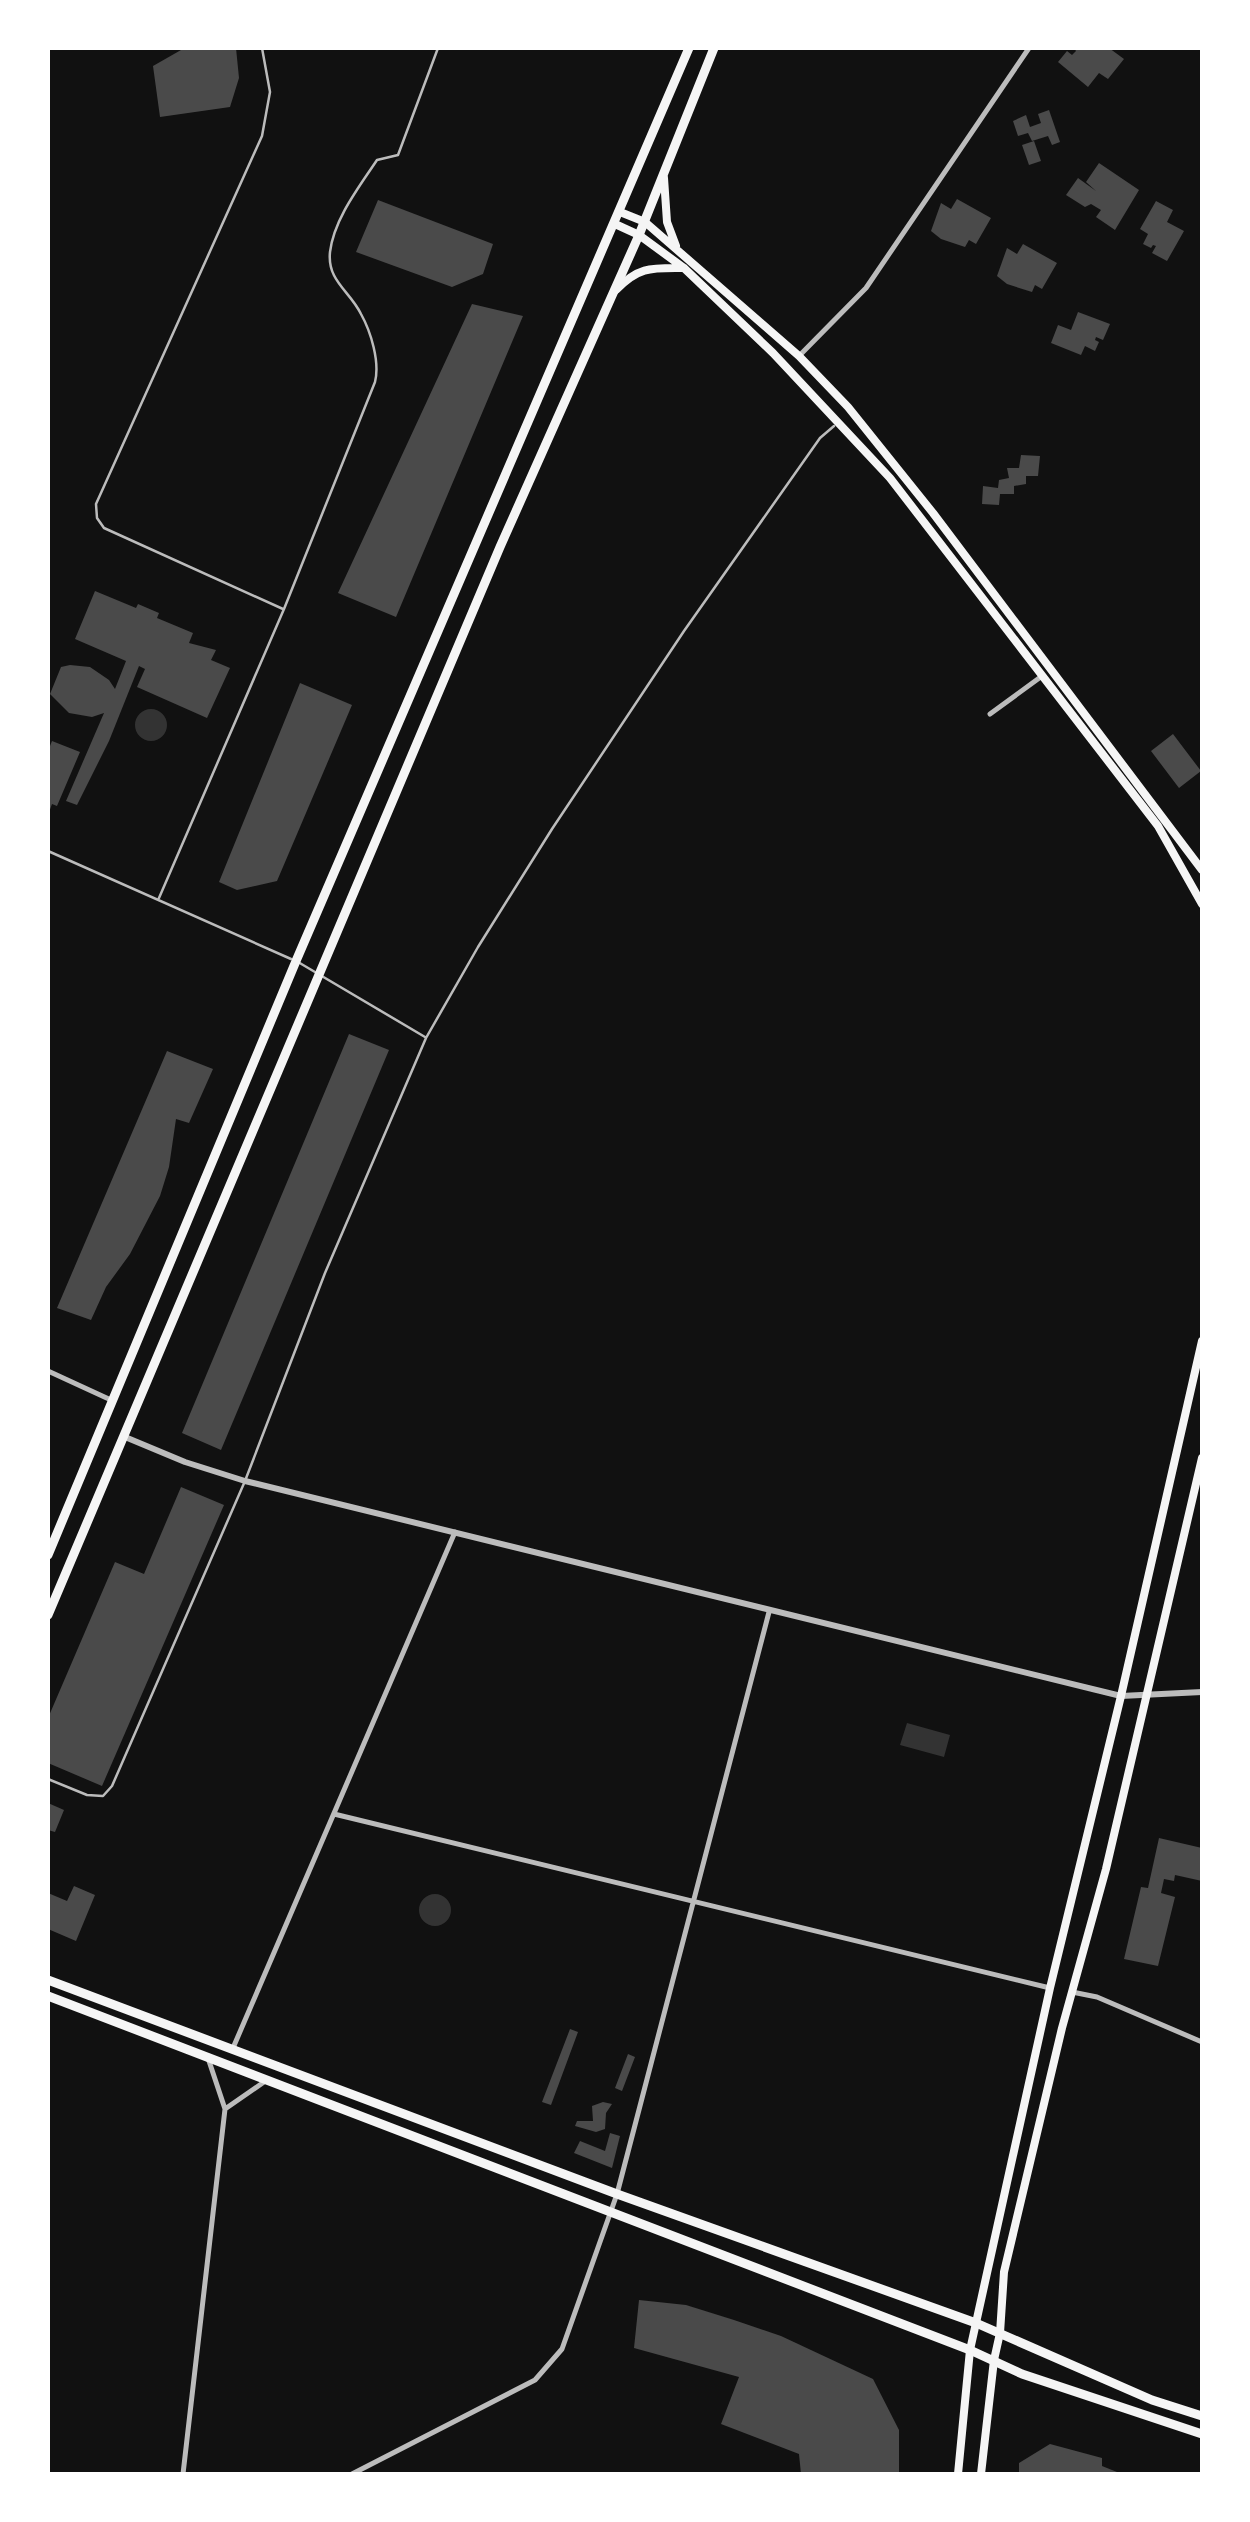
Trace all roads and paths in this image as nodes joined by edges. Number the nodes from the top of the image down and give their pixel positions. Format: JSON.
{"nodes":[{"id":1,"x":262,"y":48,"type":"edge"},
{"id":2,"x":438,"y":48,"type":"edge"},
{"id":3,"x":689,"y":48,"type":"edge"},
{"id":4,"x":714,"y":48,"type":"edge"},
{"id":5,"x":1029,"y":48,"type":"edge"},
{"id":6,"x":664,"y":173,"type":"junction"},
{"id":7,"x":620,"y":212,"type":"junction"},
{"id":8,"x":644,"y":222,"type":"junction"},
{"id":9,"x":615,"y":224,"type":"junction"},
{"id":10,"x":639,"y":235,"type":"junction"},
{"id":11,"x":686,"y":264,"type":"junction"},
{"id":12,"x":614,"y":292,"type":"junction"},
{"id":13,"x":799,"y":356,"type":"junction"},
{"id":14,"x":840,"y":422,"type":"junction"},
{"id":15,"x":284,"y":610,"type":"junction"},
{"id":16,"x":1042,"y":676,"type":"junction"},
{"id":17,"x":990,"y":714,"type":"dead end"},
{"id":18,"x":48,"y":850,"type":"edge"},
{"id":19,"x":1202,"y":870,"type":"edge"},
{"id":20,"x":158,"y":898,"type":"junction"},
{"id":21,"x":1202,"y":904,"type":"edge"},
{"id":22,"x":296,"y":962,"type":"junction"},
{"id":23,"x":319,"y":974,"type":"junction"},
{"id":24,"x":426,"y":1038,"type":"junction"},
{"id":25,"x":1202,"y":1340,"type":"edge"},
{"id":26,"x":48,"y":1371,"type":"edge"},
{"id":27,"x":111,"y":1400,"type":"junction"},
{"id":28,"x":125,"y":1437,"type":"junction"},
{"id":29,"x":1202,"y":1458,"type":"edge"},
{"id":30,"x":245,"y":1481,"type":"junction"},
{"id":31,"x":456,"y":1532,"type":"junction"},
{"id":32,"x":48,"y":1555,"type":"edge"},
{"id":33,"x":768,"y":1612,"type":"junction"},
{"id":34,"x":48,"y":1615,"type":"edge"},
{"id":35,"x":1202,"y":1692,"type":"edge"},
{"id":36,"x":1121,"y":1696,"type":"junction"},
{"id":37,"x":1147,"y":1696,"type":"junction"},
{"id":38,"x":48,"y":1779,"type":"edge"},
{"id":39,"x":334,"y":1814,"type":"junction"},
{"id":40,"x":695,"y":1900,"type":"junction"},
{"id":41,"x":48,"y":1980,"type":"edge"},
{"id":42,"x":1050,"y":1988,"type":"junction"},
{"id":43,"x":1072,"y":1992,"type":"junction"},
{"id":44,"x":48,"y":1996,"type":"edge"},
{"id":45,"x":1202,"y":2042,"type":"edge"},
{"id":46,"x":232,"y":2050,"type":"junction"},
{"id":47,"x":207,"y":2057,"type":"junction"},
{"id":48,"x":266,"y":2080,"type":"junction"},
{"id":49,"x":225,"y":2108,"type":"junction"},
{"id":50,"x":616,"y":2194,"type":"junction"},
{"id":51,"x":608,"y":2213,"type":"junction"},
{"id":52,"x":976,"y":2323,"type":"junction"},
{"id":53,"x":1000,"y":2333,"type":"junction"},
{"id":54,"x":970,"y":2350,"type":"junction"},
{"id":55,"x":994,"y":2360,"type":"junction"},
{"id":56,"x":1078,"y":2367,"type":"junction"},
{"id":57,"x":1070,"y":2390,"type":"junction"},
{"id":58,"x":1202,"y":2416,"type":"edge"},
{"id":59,"x":1202,"y":2434,"type":"edge"},
{"id":60,"x":182,"y":2474,"type":"edge"},
{"id":61,"x":352,"y":2474,"type":"edge"},
{"id":62,"x":958,"y":2474,"type":"edge"},
{"id":63,"x":981,"y":2474,"type":"edge"}],
"edges":[{"from":1,"to":15,"type":"lane"},
{"from":2,"to":15,"type":"lane"},
{"from":3,"to":7,"type":"main road"},
{"from":4,"to":6,"type":"main road"},
{"from":5,"to":13,"type":"street"},
{"from":6,"to":8,"type":"main road"},
{"from":6,"to":11,"type":"main road"},
{"from":7,"to":8,"type":"main road"},
{"from":7,"to":9,"type":"main road"},
{"from":8,"to":10,"type":"main road"},
{"from":8,"to":11,"type":"main road"},
{"from":9,"to":10,"type":"main road"},
{"from":9,"to":22,"type":"main road"},
{"from":10,"to":11,"type":"main road"},
{"from":10,"to":12,"type":"main road"},
{"from":11,"to":12,"type":"main road"},
{"from":11,"to":13,"type":"main road"},
{"from":11,"to":14,"type":"main road"},
{"from":12,"to":23,"type":"main road"},
{"from":13,"to":19,"type":"main road"},
{"from":14,"to":16,"type":"main road"},
{"from":14,"to":24,"type":"lane"},
{"from":15,"to":20,"type":"lane"},
{"from":16,"to":17,"type":"street"},
{"from":16,"to":21,"type":"main road"},
{"from":18,"to":20,"type":"lane"},
{"from":20,"to":22,"type":"lane"},
{"from":22,"to":23,"type":"lane"},
{"from":22,"to":27,"type":"main road"},
{"from":23,"to":24,"type":"lane"},
{"from":23,"to":28,"type":"main road"},
{"from":24,"to":30,"type":"lane"},
{"from":25,"to":36,"type":"main road"},
{"from":26,"to":27,"type":"street"},
{"from":27,"to":32,"type":"main road"},
{"from":28,"to":30,"type":"street"},
{"from":28,"to":34,"type":"main road"},
{"from":29,"to":37,"type":"main road"},
{"from":30,"to":31,"type":"street"},
{"from":30,"to":38,"type":"lane"},
{"from":31,"to":33,"type":"street"},
{"from":31,"to":39,"type":"street"},
{"from":33,"to":36,"type":"street"},
{"from":33,"to":40,"type":"street"},
{"from":35,"to":37,"type":"street"},
{"from":36,"to":37,"type":"street"},
{"from":36,"to":42,"type":"main road"},
{"from":37,"to":43,"type":"main road"},
{"from":39,"to":40,"type":"street"},
{"from":39,"to":46,"type":"street"},
{"from":40,"to":42,"type":"street"},
{"from":40,"to":50,"type":"street"},
{"from":41,"to":46,"type":"main road"},
{"from":42,"to":52,"type":"main road"},
{"from":43,"to":45,"type":"street"},
{"from":43,"to":53,"type":"main road"},
{"from":44,"to":47,"type":"main road"},
{"from":46,"to":50,"type":"main road"},
{"from":47,"to":48,"type":"main road"},
{"from":47,"to":49,"type":"street"},
{"from":48,"to":49,"type":"street"},
{"from":48,"to":51,"type":"main road"},
{"from":49,"to":60,"type":"street"},
{"from":50,"to":51,"type":"street"},
{"from":50,"to":52,"type":"main road"},
{"from":51,"to":54,"type":"main road"},
{"from":51,"to":61,"type":"street"},
{"from":52,"to":53,"type":"main road"},
{"from":52,"to":54,"type":"main road"},
{"from":53,"to":55,"type":"main road"},
{"from":53,"to":56,"type":"main road"},
{"from":54,"to":55,"type":"main road"},
{"from":54,"to":62,"type":"main road"},
{"from":55,"to":57,"type":"main road"},
{"from":55,"to":63,"type":"main road"},
{"from":56,"to":57,"type":"main road"},
{"from":56,"to":58,"type":"main road"},
{"from":57,"to":59,"type":"main road"}]}
